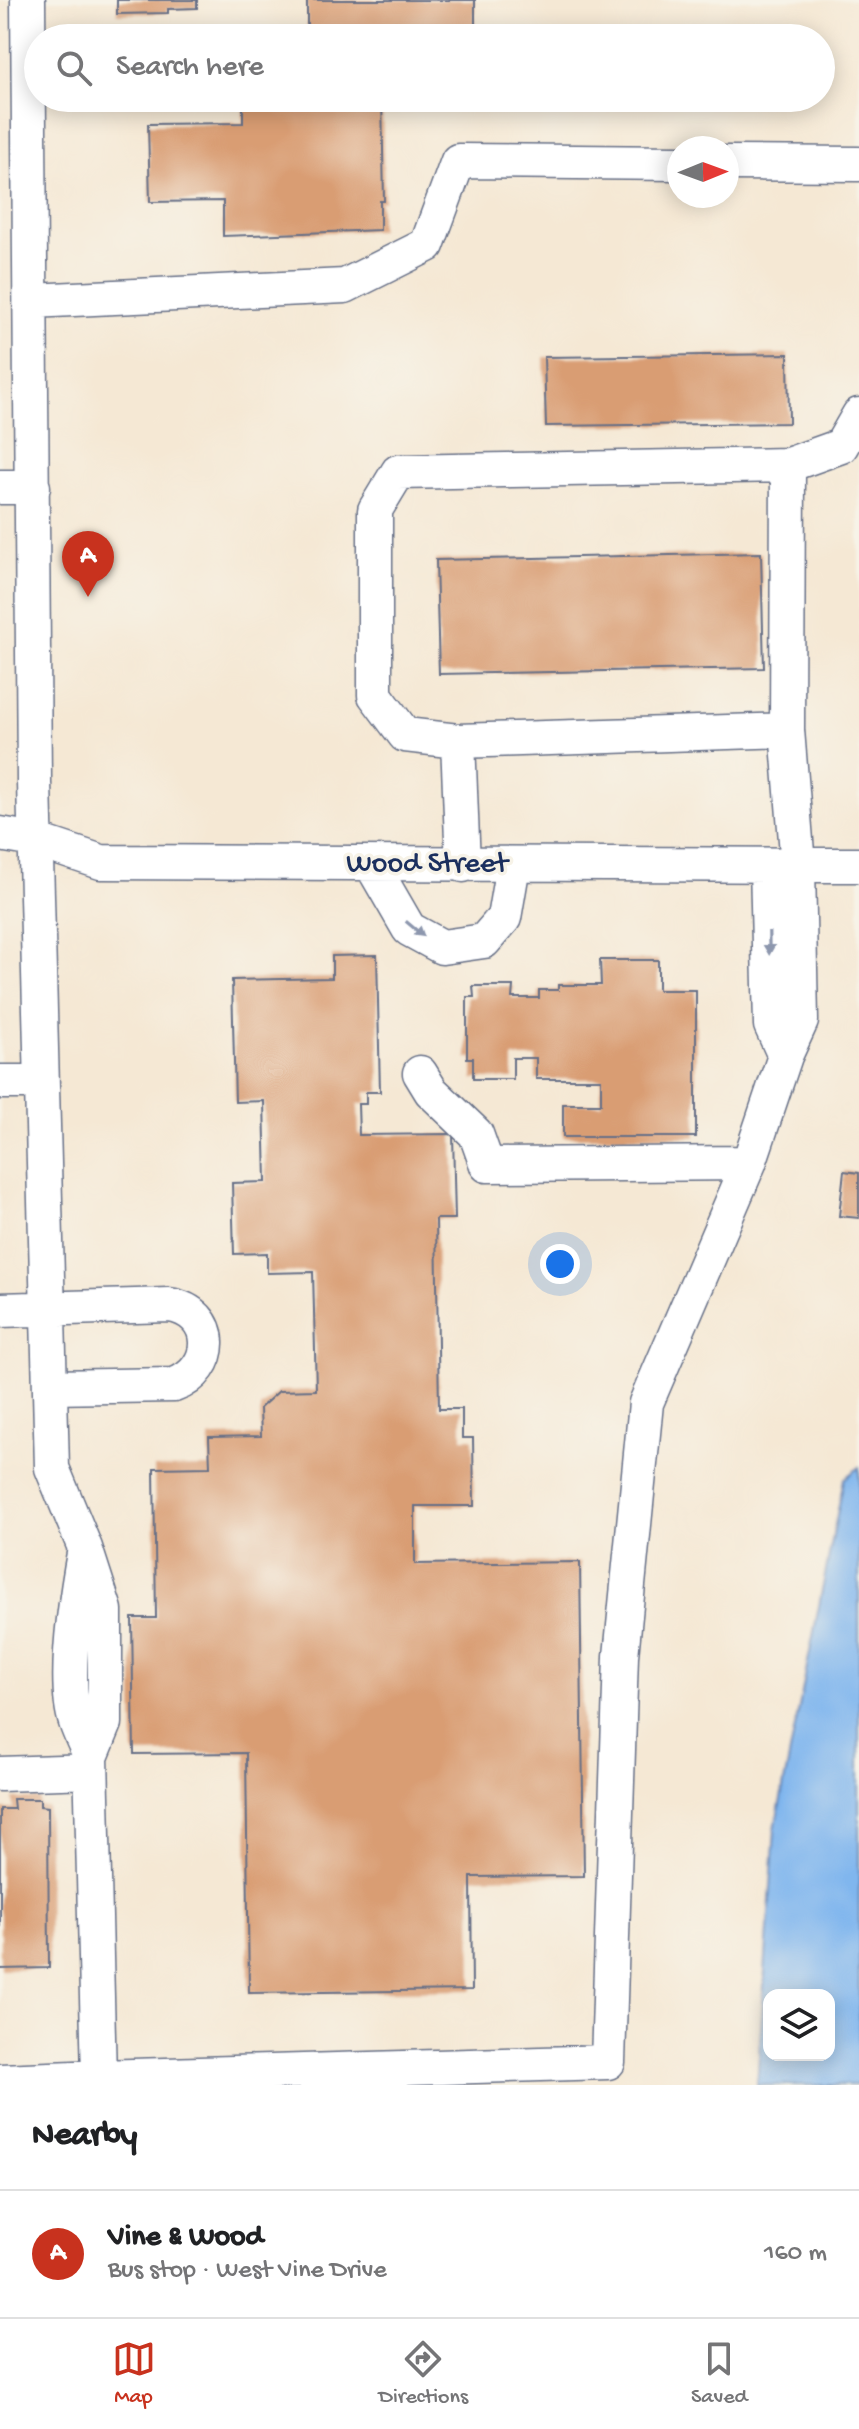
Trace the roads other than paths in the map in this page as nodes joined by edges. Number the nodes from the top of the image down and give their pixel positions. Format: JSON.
{"nodes":[{"id":1,"x":28,"y":0,"type":"edge"},
{"id":2,"x":27,"y":24,"type":"edge"},
{"id":3,"x":25,"y":112,"type":"edge"},
{"id":4,"x":667,"y":163,"type":"edge"},
{"id":5,"x":739,"y":163,"type":"edge"},
{"id":6,"x":859,"y":164,"type":"edge"},
{"id":7,"x":21,"y":286,"type":"edge"},
{"id":8,"x":859,"y":415,"type":"edge"},
{"id":9,"x":788,"y":465,"type":"junction"},
{"id":10,"x":17,"y":487,"type":"edge"},
{"id":11,"x":787,"y":730,"type":"junction"},
{"id":12,"x":458,"y":741,"type":"junction"},
{"id":13,"x":0,"y":834,"type":"edge"},
{"id":14,"x":35,"y":840,"type":"junction"},
{"id":15,"x":372,"y":865,"type":"junction"},
{"id":16,"x":463,"y":865,"type":"junction"},
{"id":17,"x":513,"y":865,"type":"junction"},
{"id":18,"x":782,"y":865,"type":"junction"},
{"id":19,"x":859,"y":865,"type":"edge"},
{"id":20,"x":420,"y":1073,"type":"dead end"},
{"id":21,"x":0,"y":1082,"type":"edge"},
{"id":22,"x":41,"y":1082,"type":"junction"},
{"id":23,"x":749,"y":1163,"type":"junction"},
{"id":24,"x":48,"y":1308,"type":"junction"},
{"id":25,"x":0,"y":1310,"type":"edge"},
{"id":26,"x":50,"y":1387,"type":"junction"},
{"id":27,"x":91,"y":1764,"type":"junction"},
{"id":28,"x":0,"y":1774,"type":"edge"},
{"id":29,"x":0,"y":2081,"type":"edge"},
{"id":30,"x":99,"y":2081,"type":"edge"}],
"edges":[{"from":1,"to":2,"type":"street"},
{"from":3,"to":7,"type":"street"},
{"from":4,"to":7,"type":"street"},
{"from":5,"to":6,"type":"street"},
{"from":7,"to":10,"type":"street"},
{"from":8,"to":9,"type":"street"},
{"from":9,"to":11,"type":"street"},
{"from":9,"to":12,"type":"street"},
{"from":10,"to":14,"type":"street"},
{"from":11,"to":12,"type":"street"},
{"from":11,"to":18,"type":"street"},
{"from":12,"to":16,"type":"street"},
{"from":13,"to":14,"type":"street","name":"Wood Street"},
{"from":14,"to":15,"type":"street","name":"Wood Street"},
{"from":14,"to":22,"type":"street"},
{"from":15,"to":16,"type":"street","name":"Wood Street"},
{"from":15,"to":17,"type":"street","one_way":true},
{"from":16,"to":17,"type":"street","name":"Wood Street"},
{"from":17,"to":18,"type":"street","name":"Wood Street"},
{"from":18,"to":19,"type":"street","name":"Wood Street"},
{"from":18,"to":23,"type":"street"},
{"from":20,"to":23,"type":"street"},
{"from":21,"to":22,"type":"street"},
{"from":22,"to":24,"type":"street"},
{"from":23,"to":30,"type":"street"},
{"from":24,"to":25,"type":"street"},
{"from":24,"to":26,"type":"street"},
{"from":24,"to":26,"type":"street"},
{"from":26,"to":27,"type":"street"},
{"from":27,"to":28,"type":"street"},
{"from":27,"to":30,"type":"street"},
{"from":29,"to":30,"type":"street"}]}
